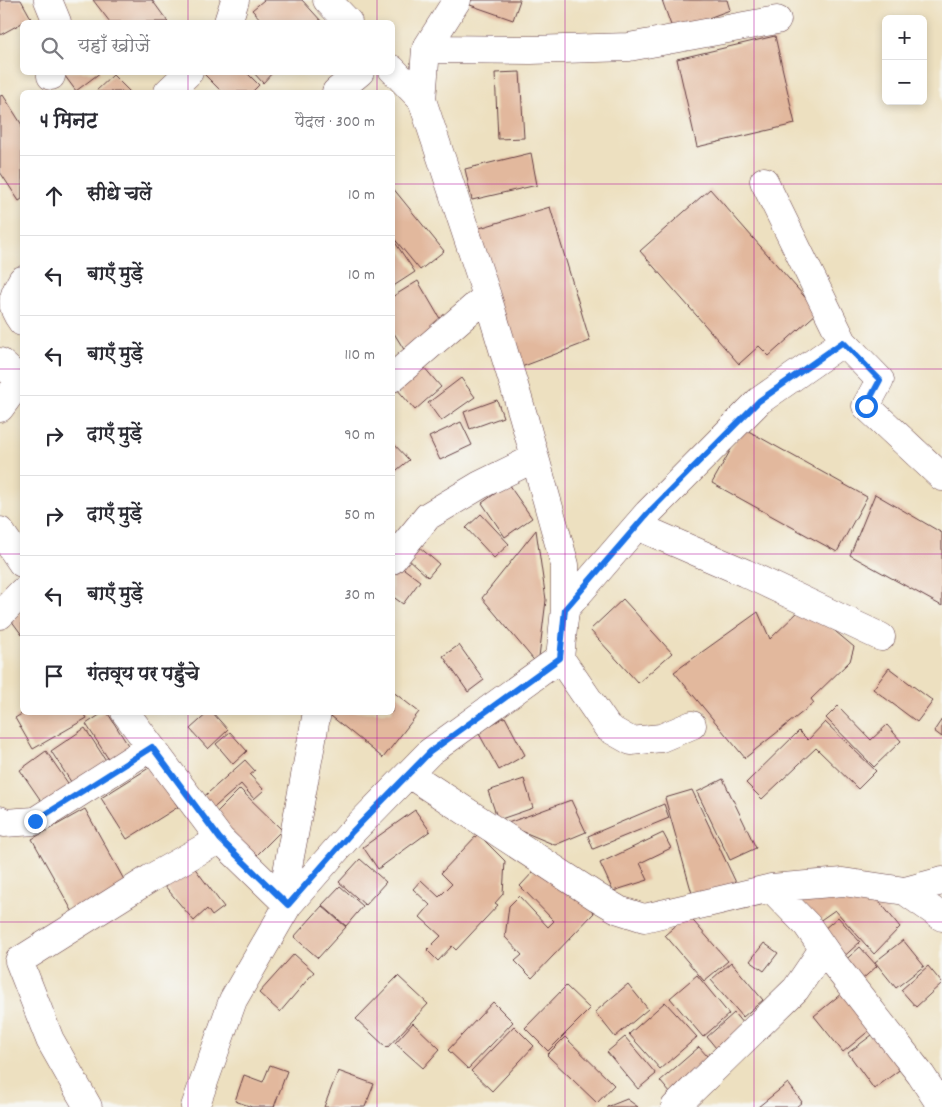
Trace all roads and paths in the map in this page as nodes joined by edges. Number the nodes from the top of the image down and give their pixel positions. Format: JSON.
{"nodes":[{"id":1,"x":48,"y":0,"type":"edge"},
{"id":2,"x":235,"y":0,"type":"edge"},
{"id":3,"x":327,"y":0,"type":"edge"},
{"id":4,"x":457,"y":0,"type":"edge"},
{"id":5,"x":56,"y":20,"type":"edge"},
{"id":6,"x":229,"y":20,"type":"edge"},
{"id":7,"x":346,"y":20,"type":"edge"},
{"id":8,"x":777,"y":20,"type":"dead end"},
{"id":9,"x":426,"y":49,"type":"junction"},
{"id":10,"x":395,"y":72,"type":"edge"},
{"id":11,"x":186,"y":75,"type":"edge"},
{"id":12,"x":356,"y":75,"type":"edge"},
{"id":13,"x":170,"y":90,"type":"edge"},
{"id":14,"x":338,"y":90,"type":"edge"},
{"id":15,"x":422,"y":100,"type":"junction"},
{"id":16,"x":764,"y":181,"type":"dead end"},
{"id":17,"x":20,"y":283,"type":"edge"},
{"id":18,"x":487,"y":296,"type":"junction"},
{"id":19,"x":20,"y":319,"type":"edge"},
{"id":20,"x":843,"y":342,"type":"junction"},
{"id":21,"x":0,"y":362,"type":"edge"},
{"id":22,"x":395,"y":375,"type":"edge"},
{"id":23,"x":20,"y":377,"type":"edge"},
{"id":24,"x":20,"y":379,"type":"edge"},
{"id":25,"x":0,"y":408,"type":"edge"},
{"id":26,"x":535,"y":458,"type":"junction"},
{"id":27,"x":942,"y":477,"type":"edge"},
{"id":28,"x":637,"y":526,"type":"junction"},
{"id":29,"x":0,"y":531,"type":"edge"},
{"id":30,"x":395,"y":556,"type":"edge"},
{"id":31,"x":20,"y":560,"type":"edge"},
{"id":32,"x":20,"y":594,"type":"edge"},
{"id":33,"x":565,"y":609,"type":"junction"},
{"id":34,"x":0,"y":615,"type":"edge"},
{"id":35,"x":880,"y":637,"type":"dead end"},
{"id":36,"x":560,"y":658,"type":"junction"},
{"id":37,"x":127,"y":715,"type":"edge"},
{"id":38,"x":316,"y":715,"type":"edge"},
{"id":39,"x":692,"y":725,"type":"dead end"},
{"id":40,"x":152,"y":747,"type":"junction"},
{"id":41,"x":409,"y":774,"type":"junction"},
{"id":42,"x":0,"y":820,"type":"edge"},
{"id":43,"x":220,"y":839,"type":"junction"},
{"id":44,"x":942,"y":881,"type":"edge"},
{"id":45,"x":771,"y":888,"type":"junction"},
{"id":46,"x":905,"y":891,"type":"junction"},
{"id":47,"x":285,"y":902,"type":"junction"},
{"id":48,"x":942,"y":917,"type":"edge"},
{"id":49,"x":823,"y":949,"type":"junction"},
{"id":50,"x":10,"y":966,"type":"edge"},
{"id":51,"x":88,"y":1107,"type":"edge"},
{"id":52,"x":195,"y":1107,"type":"edge"},
{"id":53,"x":675,"y":1107,"type":"edge"},
{"id":54,"x":942,"y":1107,"type":"edge"}],
"edges":[{"from":1,"to":5,"type":"street"},
{"from":2,"to":6,"type":"street"},
{"from":3,"to":7,"type":"street"},
{"from":4,"to":9,"type":"street"},
{"from":8,"to":9,"type":"street"},
{"from":9,"to":15,"type":"street"},
{"from":10,"to":15,"type":"street"},
{"from":11,"to":13,"type":"street"},
{"from":12,"to":14,"type":"street"},
{"from":15,"to":18,"type":"street"},
{"from":16,"to":20,"type":"street"},
{"from":17,"to":19,"type":"street"},
{"from":18,"to":22,"type":"street"},
{"from":18,"to":26,"type":"street"},
{"from":20,"to":27,"type":"street"},
{"from":20,"to":28,"type":"street"},
{"from":21,"to":23,"type":"street"},
{"from":24,"to":25,"type":"street"},
{"from":26,"to":30,"type":"street"},
{"from":26,"to":33,"type":"street"},
{"from":28,"to":33,"type":"street"},
{"from":28,"to":35,"type":"street"},
{"from":29,"to":31,"type":"street"},
{"from":32,"to":34,"type":"street"},
{"from":33,"to":36,"type":"street"},
{"from":36,"to":39,"type":"street"},
{"from":36,"to":41,"type":"street"},
{"from":37,"to":40,"type":"street"},
{"from":38,"to":47,"type":"street"},
{"from":40,"to":42,"type":"street"},
{"from":40,"to":43,"type":"street"},
{"from":41,"to":45,"type":"street"},
{"from":41,"to":47,"type":"street"},
{"from":43,"to":47,"type":"street"},
{"from":43,"to":50,"type":"street"},
{"from":44,"to":46,"type":"street"},
{"from":45,"to":46,"type":"street"},
{"from":45,"to":49,"type":"street"},
{"from":46,"to":48,"type":"street"},
{"from":47,"to":52,"type":"street"},
{"from":49,"to":53,"type":"street"},
{"from":49,"to":54,"type":"street"},
{"from":50,"to":51,"type":"street"}]}
